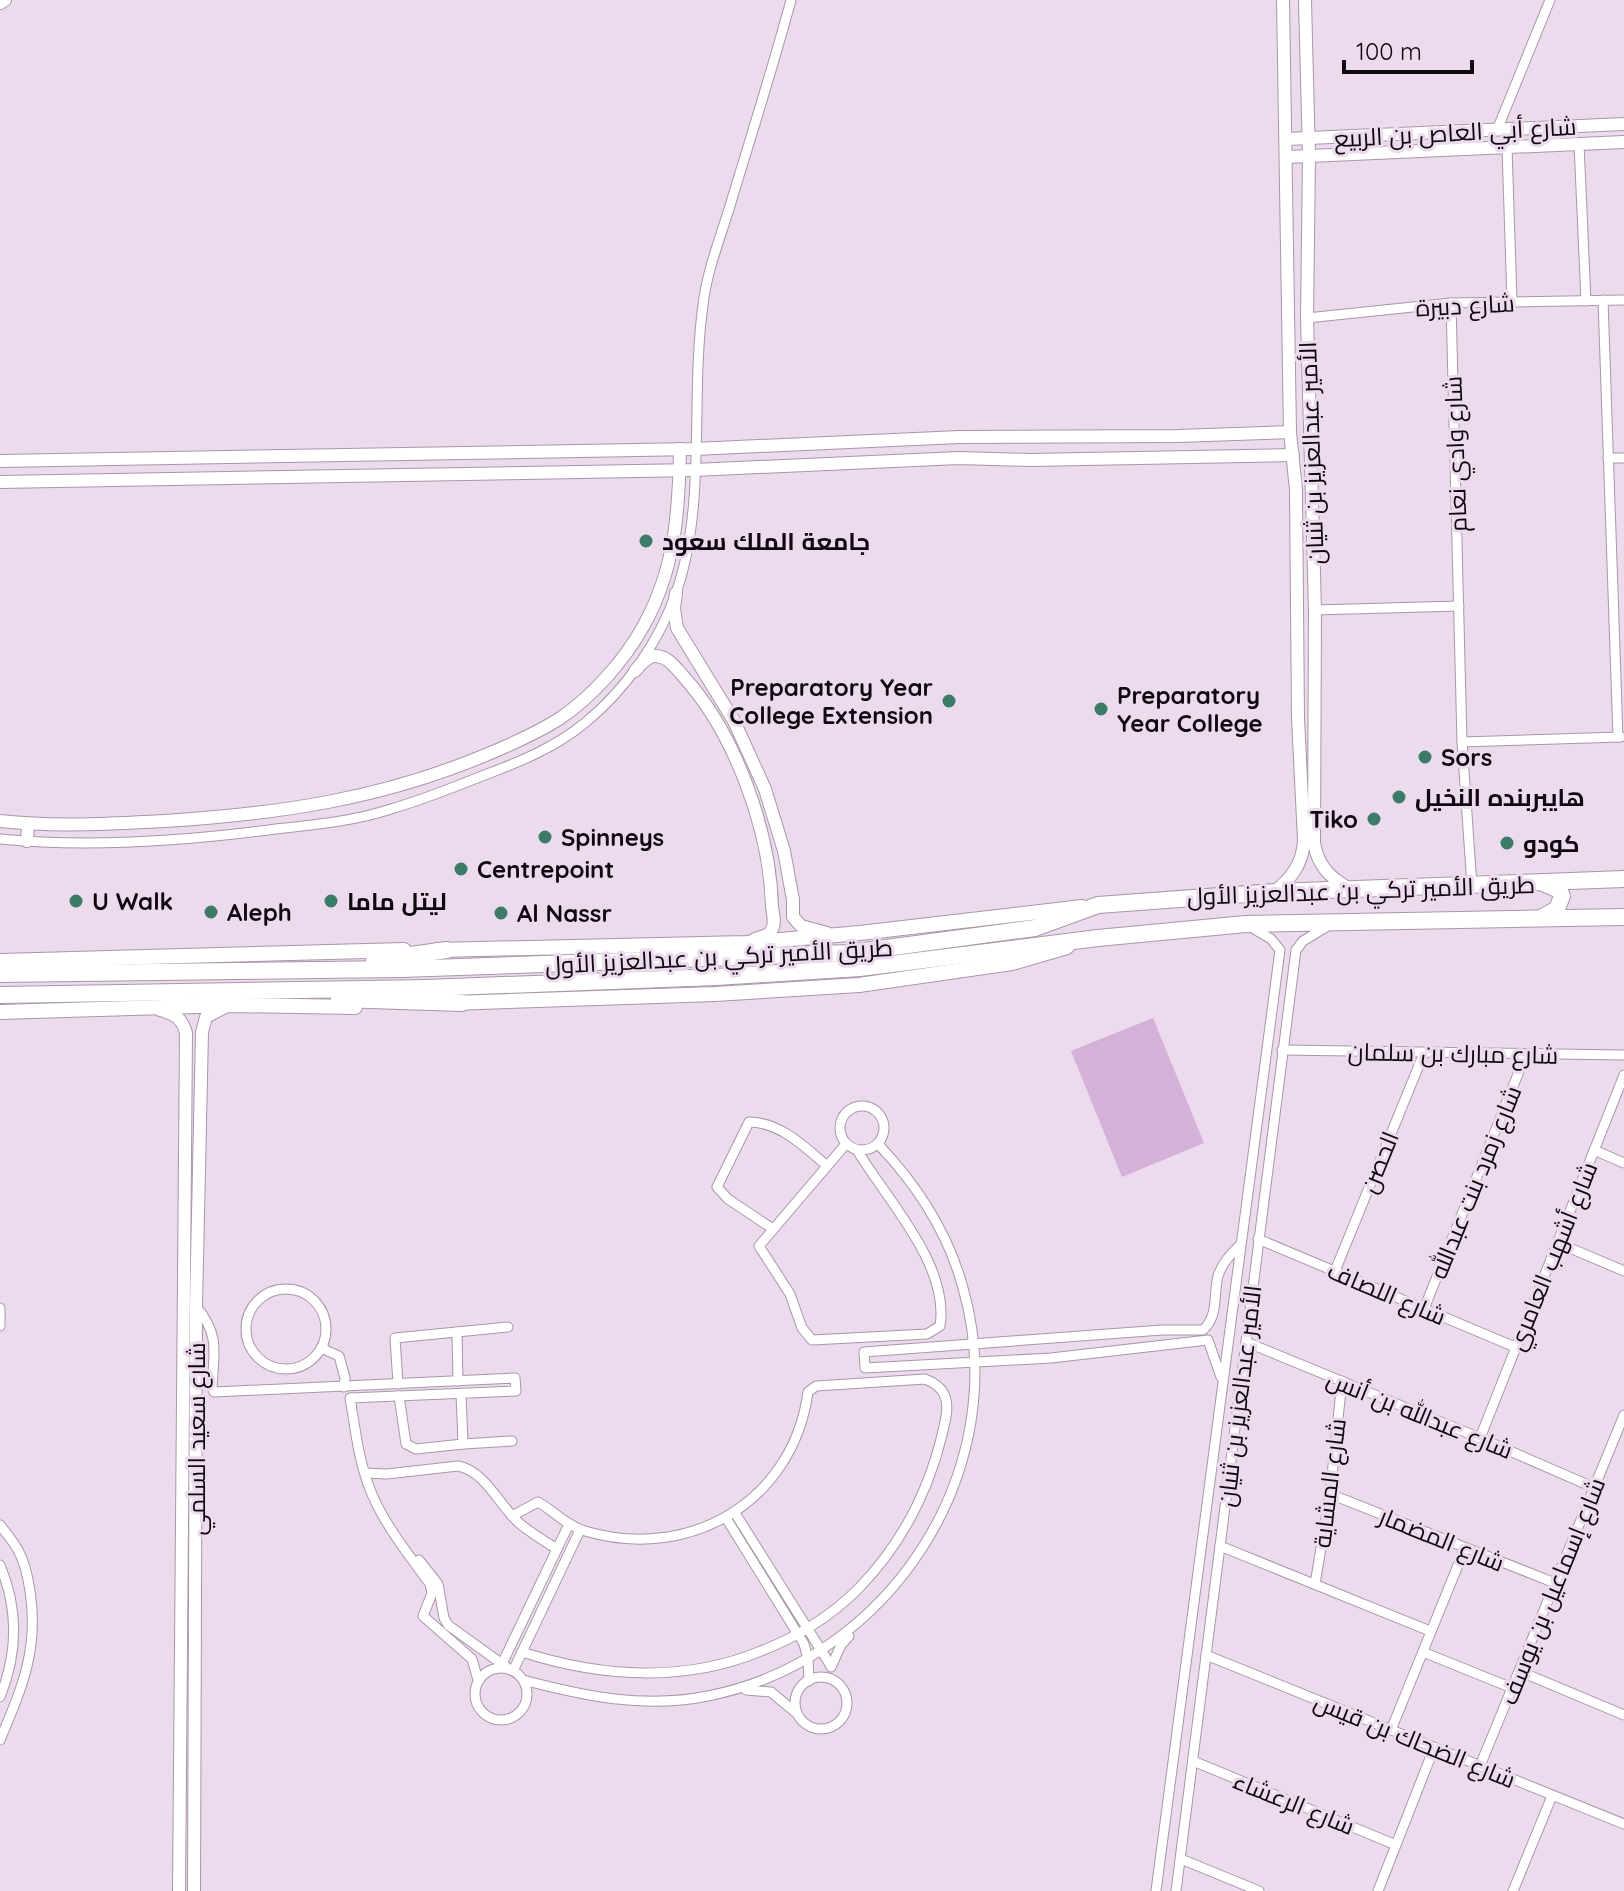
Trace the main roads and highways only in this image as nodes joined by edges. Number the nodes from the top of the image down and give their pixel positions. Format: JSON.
{"nodes":[{"id":1,"x":1624,"y":879,"type":"edge"},
{"id":2,"x":1593,"y":880,"type":"junction"},
{"id":3,"x":1543,"y":883,"type":"junction"},
{"id":4,"x":1098,"y":905,"type":"junction"},
{"id":5,"x":1592,"y":917,"type":"junction"},
{"id":6,"x":1624,"y":917,"type":"edge"},
{"id":7,"x":1539,"y":918,"type":"junction"},
{"id":8,"x":1098,"y":938,"type":"junction"},
{"id":9,"x":447,"y":950,"type":"junction"},
{"id":10,"x":0,"y":961,"type":"edge"},
{"id":11,"x":224,"y":973,"type":"junction"},
{"id":12,"x":0,"y":974,"type":"edge"},
{"id":13,"x":202,"y":991,"type":"junction"},
{"id":14,"x":462,"y":1003,"type":"junction"},
{"id":15,"x":1,"y":1010,"type":"edge"}],
"edges":[{"from":1,"to":2,"type":"main road","name":"طريق الأمير تركي بن عبدالعزيز الأول"},
{"from":2,"to":3,"type":"main road","name":"طريق الأمير تركي بن عبدالعزيز الأول"},
{"from":2,"to":5,"type":"main road"},
{"from":3,"to":4,"type":"main road","name":"طريق الأمير تركي بن عبدالعزيز الأول"},
{"from":3,"to":7,"type":"main road"},
{"from":4,"to":9,"type":"main road"},
{"from":4,"to":11,"type":"main road","name":"طريق الأمير تركي بن عبدالعزيز الأول"},
{"from":5,"to":6,"type":"main road","name":"طريق الأمير تركي بن عبدالعزيز الأول"},
{"from":5,"to":7,"type":"main road","name":"طريق الأمير تركي بن عبدالعزيز الأول"},
{"from":7,"to":8,"type":"main road","name":"طريق الأمير تركي بن عبدالعزيز الأول"},
{"from":8,"to":13,"type":"main road","name":"طريق الأمير تركي بن عبدالعزيز الأول"},
{"from":8,"to":14,"type":"main road"},
{"from":9,"to":10,"type":"main road"},
{"from":9,"to":11,"type":"main road"},
{"from":11,"to":12,"type":"main road","name":"طريق الأمير تركي بن عبدالعزيز الأول"},
{"from":13,"to":14,"type":"main road"},
{"from":13,"to":15,"type":"main road","name":"طريق الأمير تركي بن عبدالعزيز الأول"},
{"from":14,"to":15,"type":"main road"}]}
